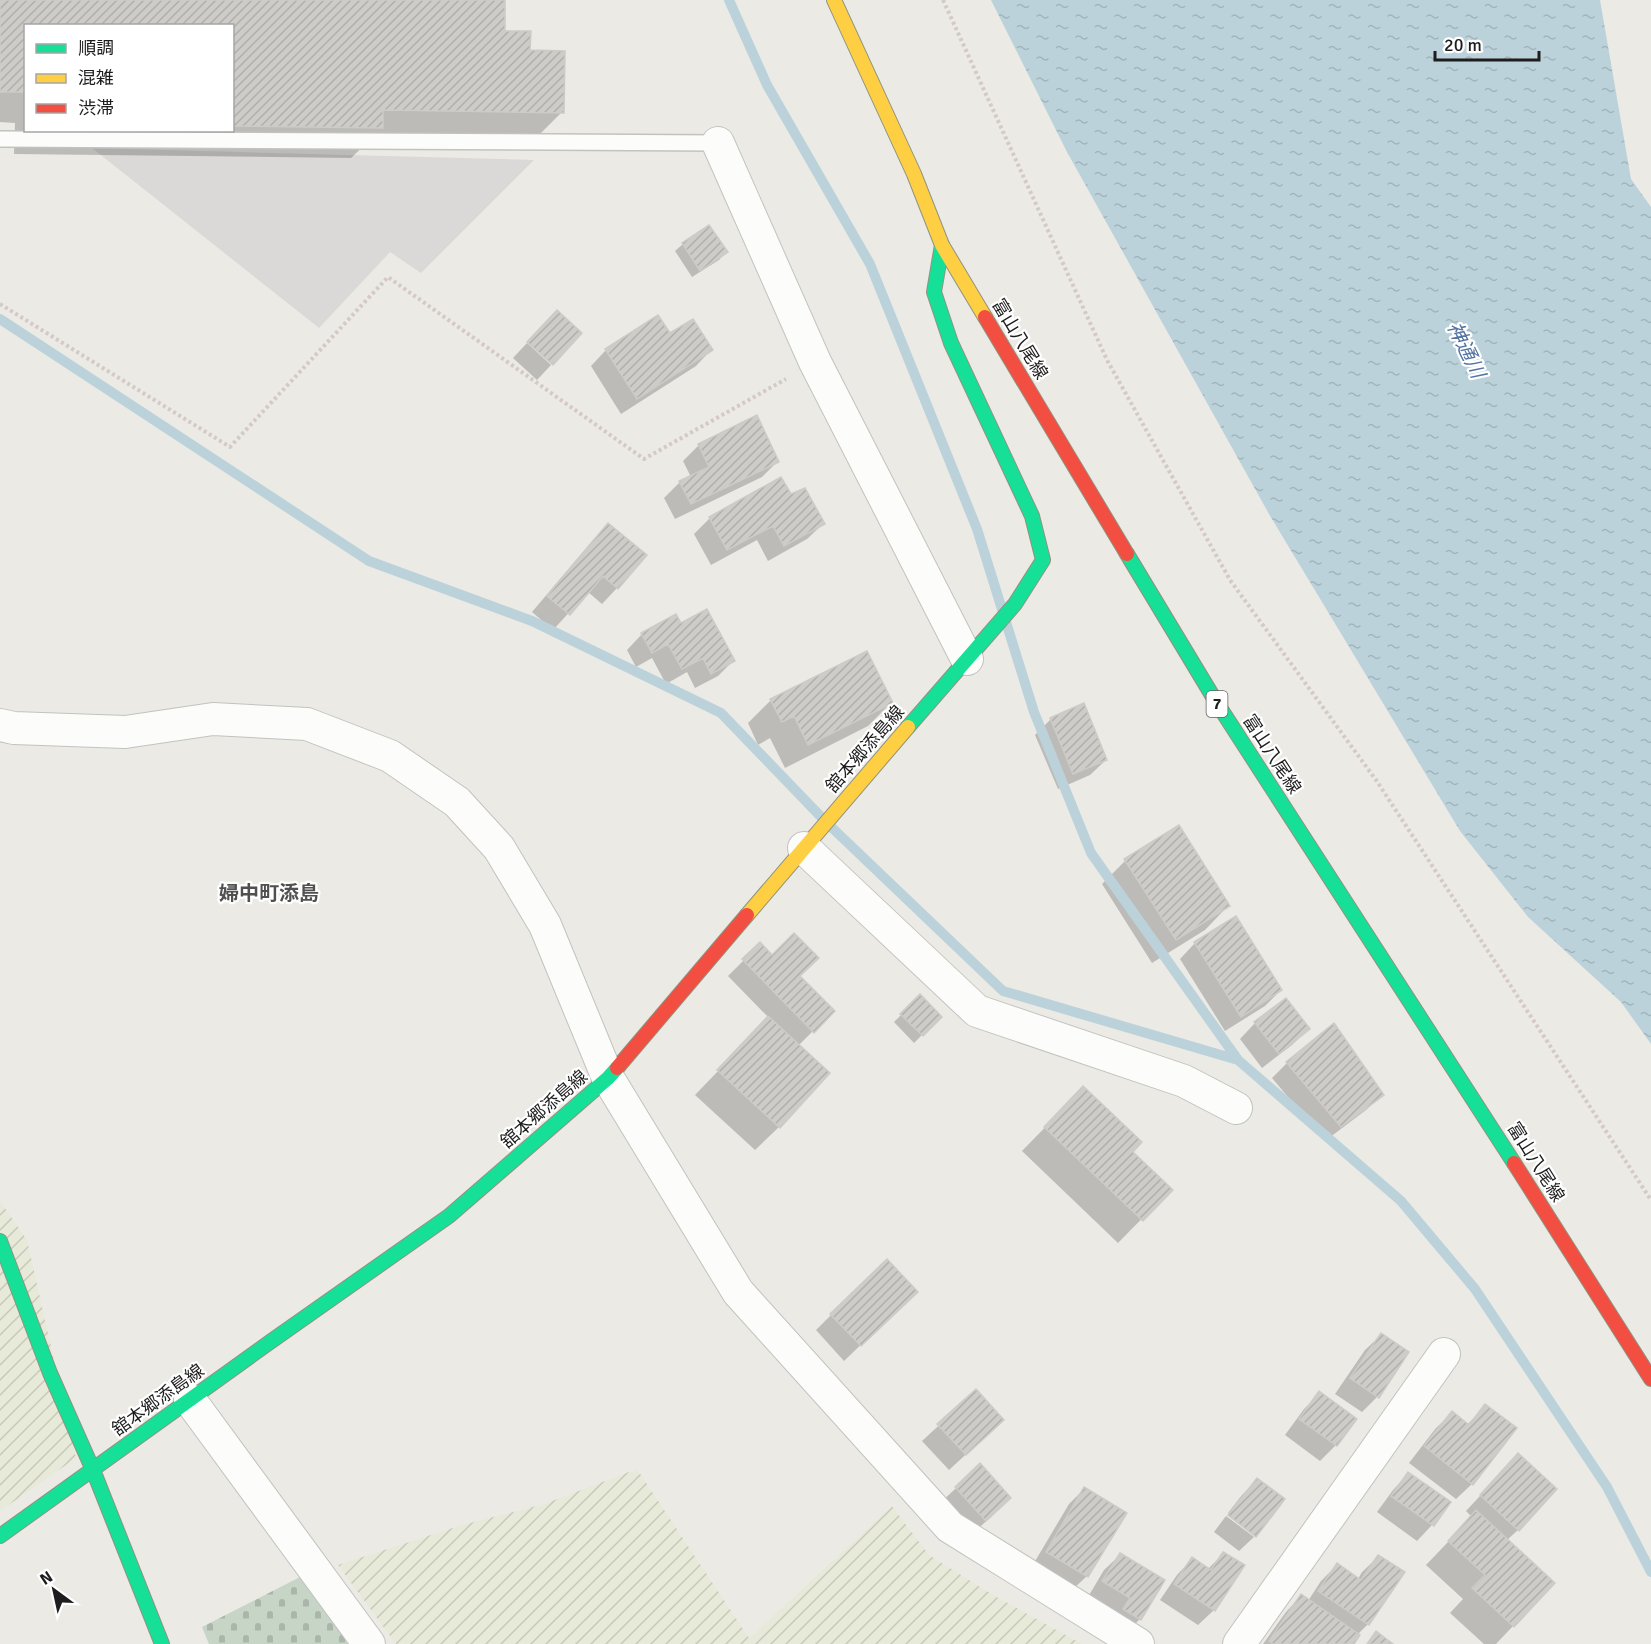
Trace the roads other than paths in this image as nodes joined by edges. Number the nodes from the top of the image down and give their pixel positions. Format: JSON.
{"nodes":[{"id":1,"x":834,"y":0,"type":"edge"},
{"id":2,"x":0,"y":139,"type":"edge"},
{"id":3,"x":718,"y":143,"type":"joint"},
{"id":4,"x":942,"y":245,"type":"junction"},
{"id":5,"x":976,"y":648,"type":"junction"},
{"id":6,"x":0,"y":725,"type":"edge"},
{"id":7,"x":804,"y":848,"type":"junction"},
{"id":8,"x":608,"y":1078,"type":"junction"},
{"id":9,"x":1236,"y":1108,"type":"dead end"},
{"id":10,"x":0,"y":1241,"type":"edge"},
{"id":11,"x":1444,"y":1354,"type":"dead end"},
{"id":12,"x":1651,"y":1379,"type":"edge"},
{"id":13,"x":190,"y":1400,"type":"junction"},
{"id":14,"x":93,"y":1470,"type":"junction"},
{"id":15,"x":0,"y":1536,"type":"edge"},
{"id":16,"x":162,"y":1644,"type":"edge"},
{"id":17,"x":369,"y":1644,"type":"edge"},
{"id":18,"x":1138,"y":1644,"type":"edge"},
{"id":19,"x":1239,"y":1644,"type":"edge"}],
"edges":[{"from":1,"to":4,"type":"main road","name":"富山八尾線","number":"7"},
{"from":2,"to":3,"type":"lane"},
{"from":3,"to":5,"type":"street"},
{"from":4,"to":5,"type":"main road","name":"舘本郷添島線"},
{"from":4,"to":12,"type":"main road","name":"富山八尾線","number":"7"},
{"from":5,"to":7,"type":"main road","name":"舘本郷添島線"},
{"from":6,"to":8,"type":"street"},
{"from":7,"to":8,"type":"main road","name":"舘本郷添島線"},
{"from":7,"to":9,"type":"street"},
{"from":8,"to":13,"type":"main road","name":"舘本郷添島線"},
{"from":8,"to":18,"type":"street"},
{"from":10,"to":14,"type":"main road"},
{"from":11,"to":19,"type":"street"},
{"from":13,"to":14,"type":"main road","name":"舘本郷添島線"},
{"from":13,"to":17,"type":"street"},
{"from":14,"to":15,"type":"main road","name":"舘本郷添島線"},
{"from":14,"to":16,"type":"main road"}]}
